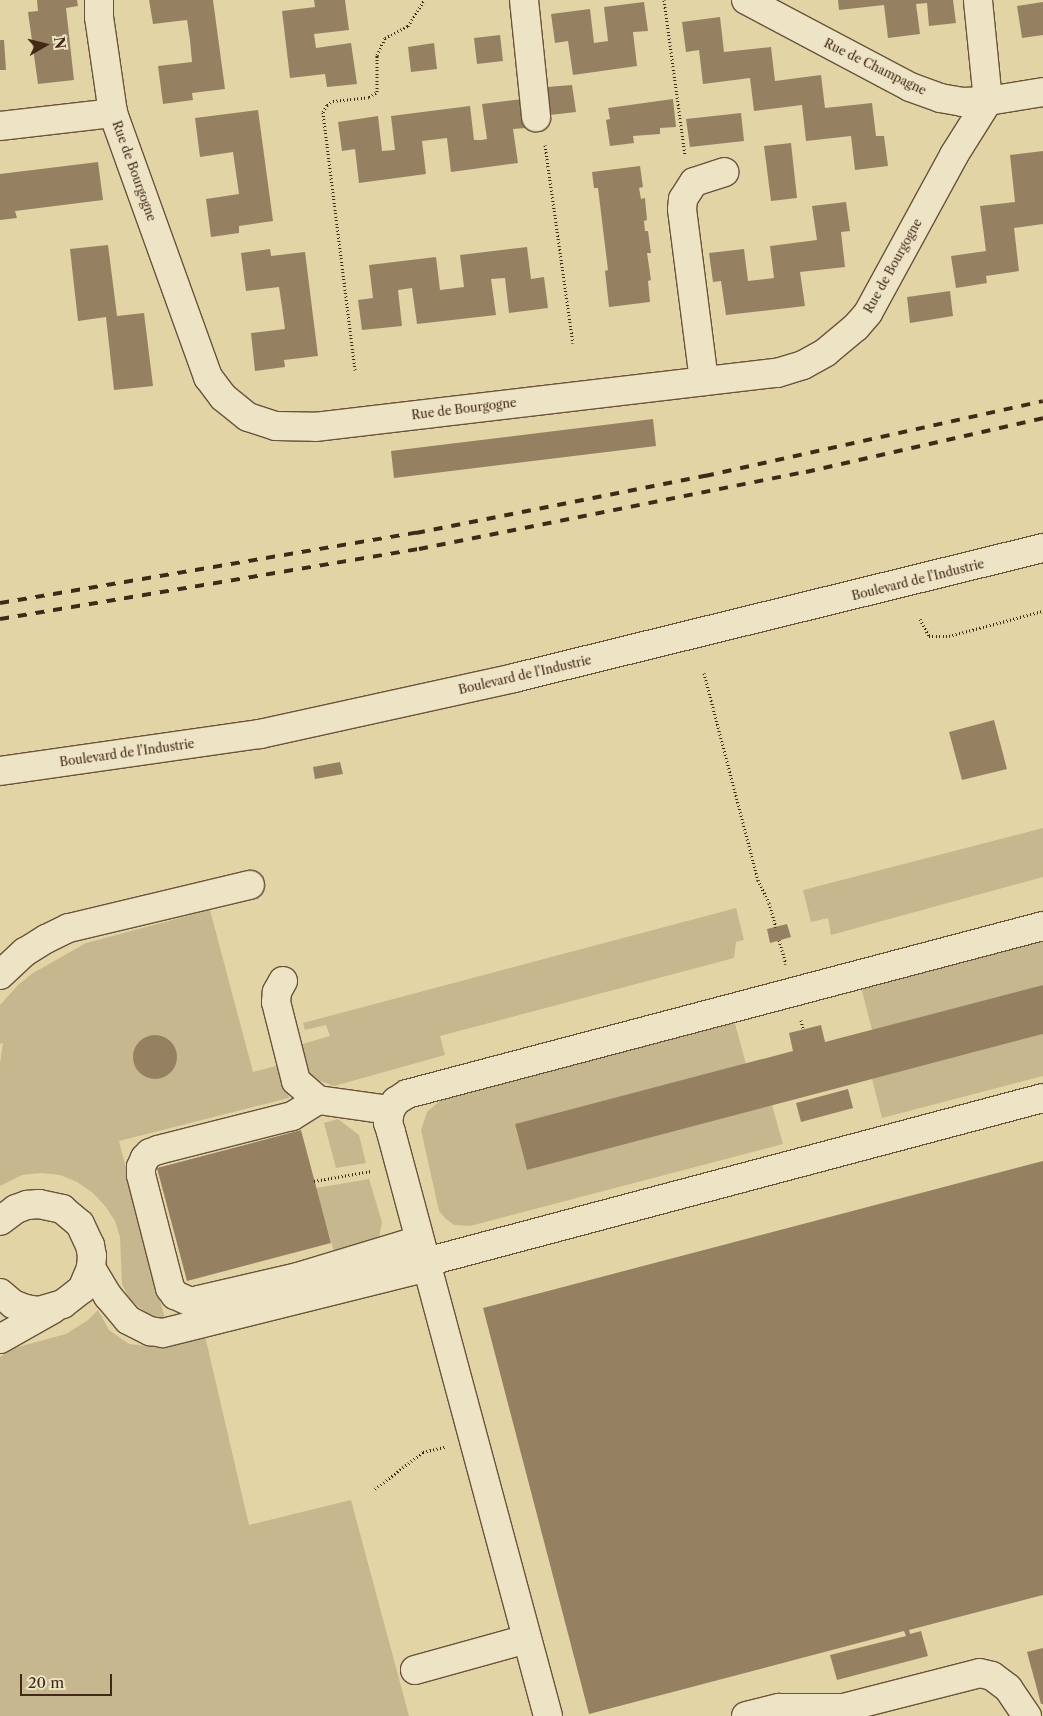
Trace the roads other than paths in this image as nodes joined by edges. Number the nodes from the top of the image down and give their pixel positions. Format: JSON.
{"nodes":[{"id":1,"x":99,"y":0,"type":"edge"},
{"id":2,"x":524,"y":0,"type":"edge"},
{"id":3,"x":746,"y":0,"type":"edge"},
{"id":4,"x":978,"y":0,"type":"edge"},
{"id":5,"x":1043,"y":92,"type":"edge"},
{"id":6,"x":988,"y":101,"type":"junction"},
{"id":7,"x":113,"y":113,"type":"junction"},
{"id":8,"x":536,"y":117,"type":"road end"},
{"id":9,"x":0,"y":126,"type":"edge"},
{"id":10,"x":724,"y":172,"type":"dead end"},
{"id":11,"x":704,"y":381,"type":"junction"},
{"id":12,"x":1043,"y":548,"type":"edge"},
{"id":13,"x":0,"y":771,"type":"edge"},
{"id":14,"x":250,"y":885,"type":"dead end"},
{"id":15,"x":1043,"y":926,"type":"edge"},
{"id":16,"x":0,"y":975,"type":"edge"},
{"id":17,"x":284,"y":981,"type":"dead end"},
{"id":18,"x":1043,"y":1098,"type":"edge"},
{"id":19,"x":318,"y":1100,"type":"junction"},
{"id":20,"x":390,"y":1110,"type":"junction"},
{"id":21,"x":0,"y":1221,"type":"edge"},
{"id":22,"x":424,"y":1256,"type":"junction"},
{"id":23,"x":91,"y":1268,"type":"junction"},
{"id":24,"x":0,"y":1293,"type":"edge"},
{"id":25,"x":53,"y":1309,"type":"junction"},
{"id":26,"x":0,"y":1339,"type":"edge"},
{"id":27,"x":527,"y":1639,"type":"junction"},
{"id":28,"x":414,"y":1670,"type":"dead end"},
{"id":29,"x":875,"y":1708,"type":"edge"},
{"id":30,"x":548,"y":1716,"type":"edge"},
{"id":31,"x":746,"y":1716,"type":"edge"},
{"id":32,"x":1027,"y":1716,"type":"edge"}],
"edges":[{"from":1,"to":7,"type":"street","name":"Rue de Bourgogne"},
{"from":2,"to":8,"type":"street"},
{"from":3,"to":6,"type":"street","name":"Rue de Champagne"},
{"from":4,"to":6,"type":"street"},
{"from":5,"to":6,"type":"street","name":"Rue de Champagne"},
{"from":6,"to":11,"type":"street","name":"Rue de Bourgogne"},
{"from":7,"to":9,"type":"street"},
{"from":7,"to":11,"type":"street","name":"Rue de Bourgogne"},
{"from":10,"to":11,"type":"street"},
{"from":12,"to":13,"type":"street","name":"Boulevard de l'Industrie"},
{"from":14,"to":16,"type":"street"},
{"from":15,"to":20,"type":"street"},
{"from":17,"to":19,"type":"street"},
{"from":18,"to":22,"type":"street"},
{"from":19,"to":20,"type":"street"},
{"from":19,"to":22,"type":"street"},
{"from":20,"to":22,"type":"street"},
{"from":21,"to":23,"type":"street"},
{"from":22,"to":23,"type":"street"},
{"from":22,"to":27,"type":"street"},
{"from":23,"to":25,"type":"street"},
{"from":24,"to":25,"type":"street"},
{"from":25,"to":26,"type":"street"},
{"from":27,"to":28,"type":"street"},
{"from":27,"to":30,"type":"street"},
{"from":29,"to":31,"type":"street"},
{"from":29,"to":32,"type":"street"}]}
